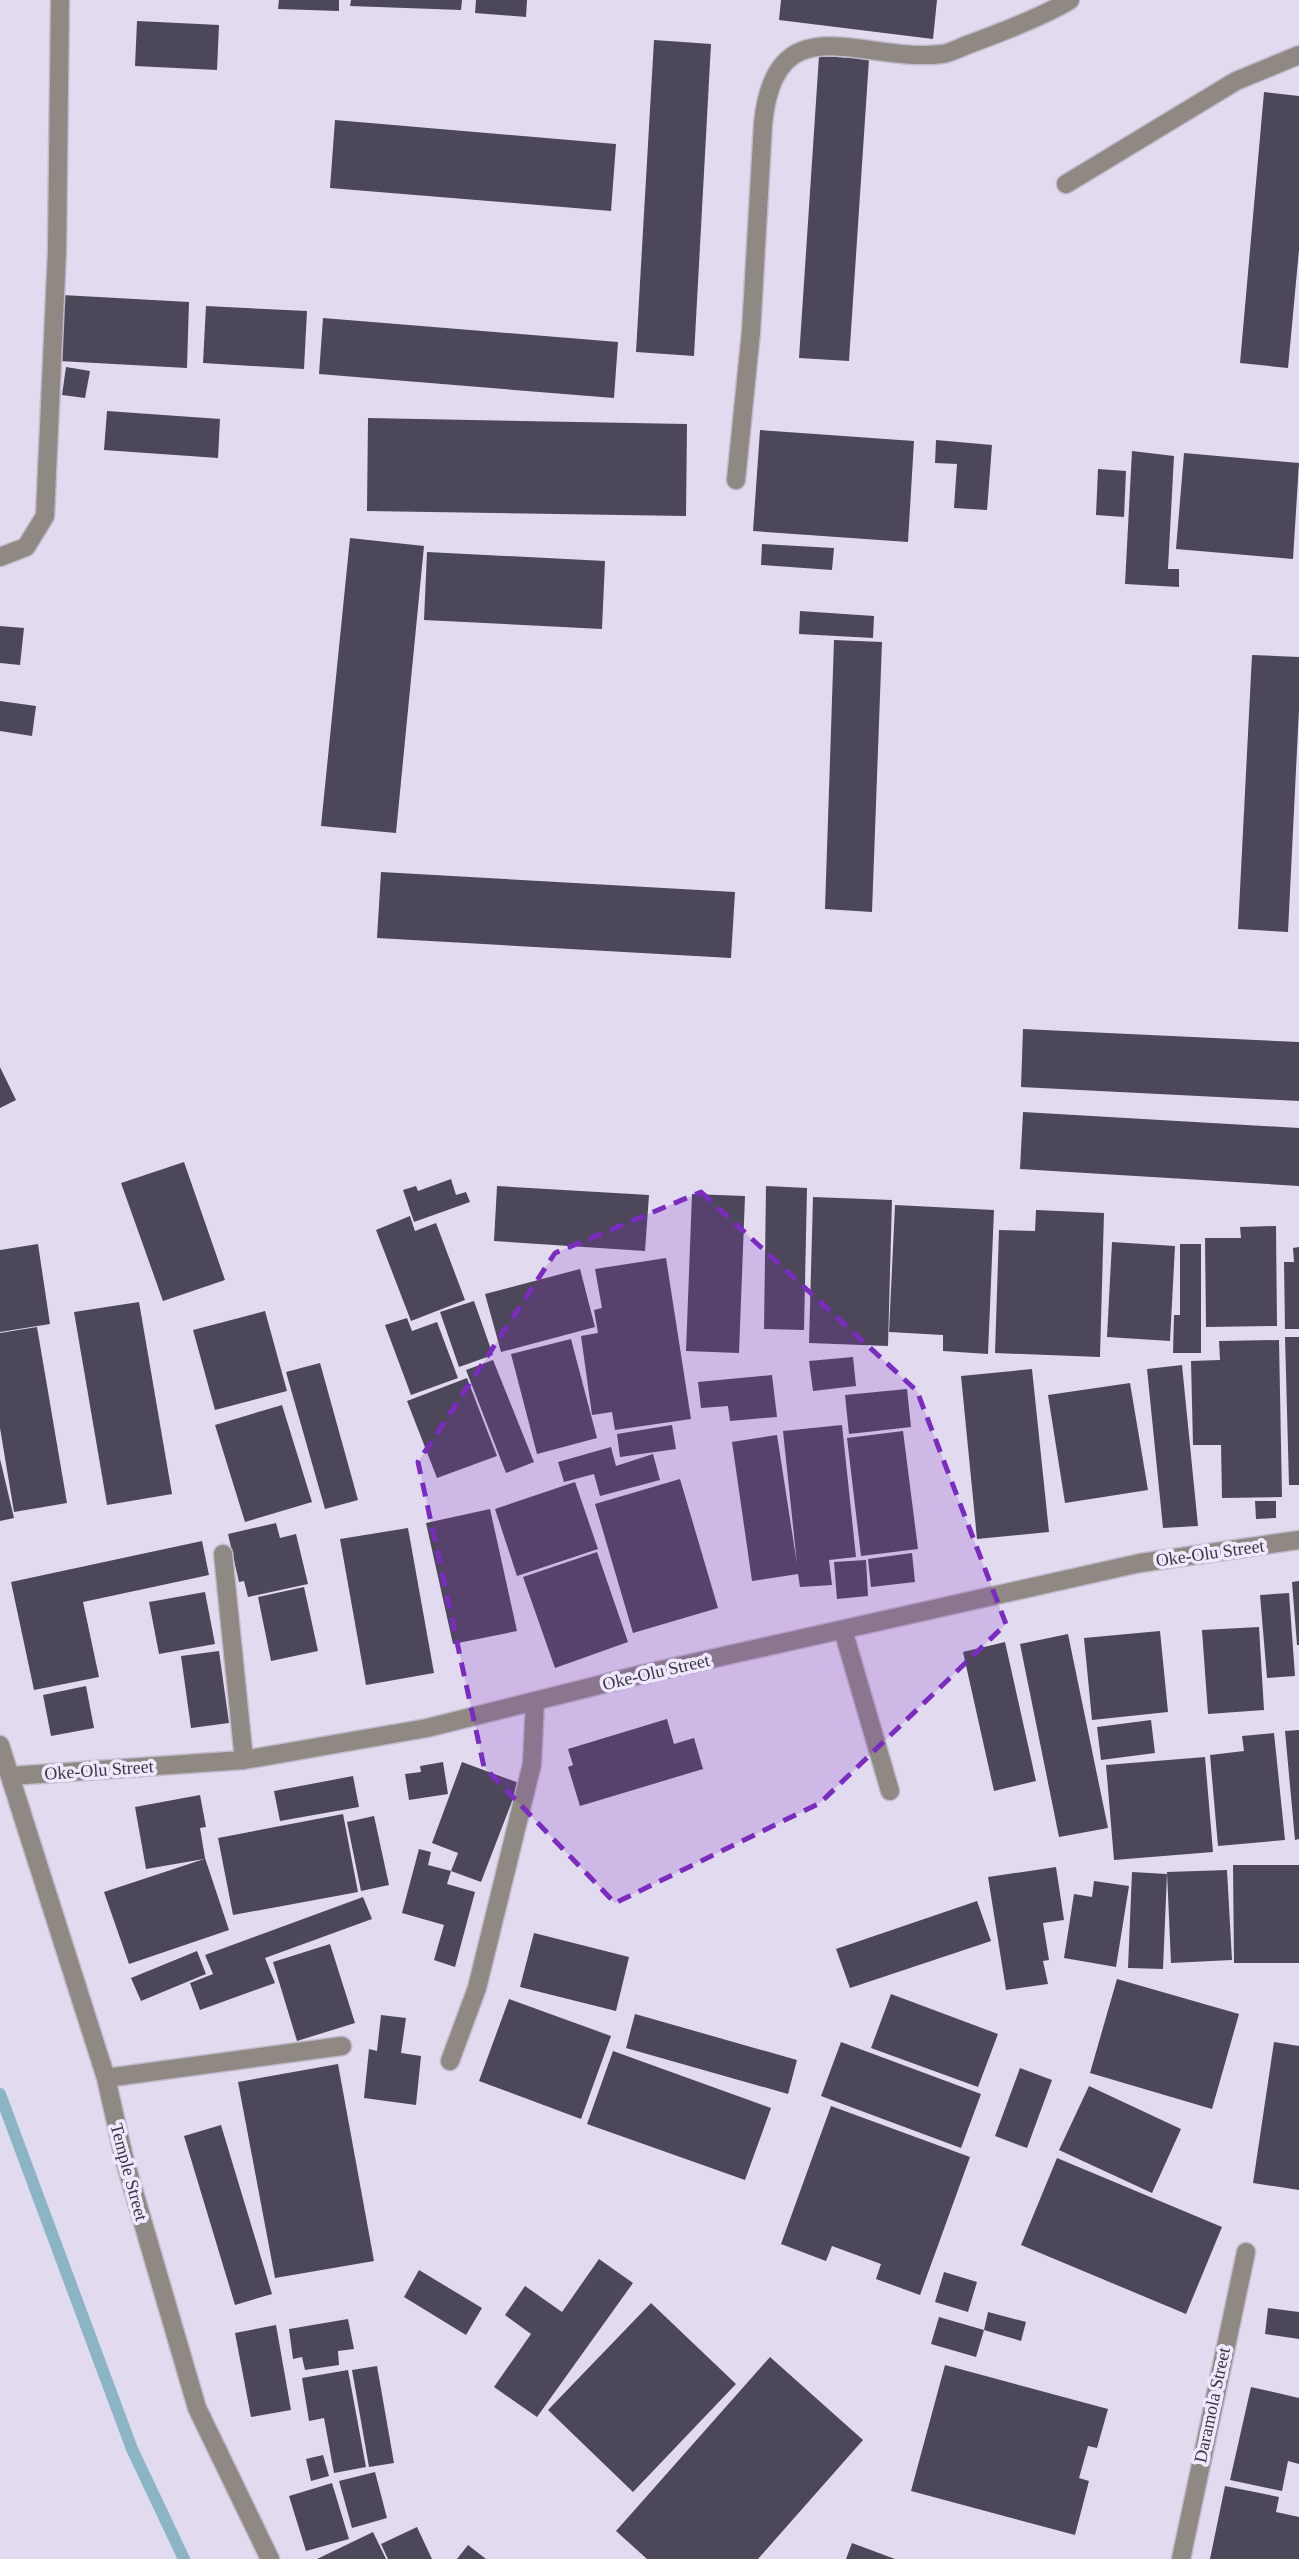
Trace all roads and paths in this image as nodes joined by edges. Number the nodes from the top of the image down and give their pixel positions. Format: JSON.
{"nodes":[{"id":1,"x":60,"y":0,"type":"edge"},
{"id":2,"x":1070,"y":0,"type":"edge"},
{"id":3,"x":1299,"y":55,"type":"edge"},
{"id":4,"x":1066,"y":184,"type":"dead end"},
{"id":5,"x":736,"y":480,"type":"dead end"},
{"id":6,"x":0,"y":557,"type":"edge"},
{"id":7,"x":1299,"y":1540,"type":"edge"},
{"id":8,"x":223,"y":1554,"type":"dead end"},
{"id":9,"x":843,"y":1630,"type":"junction"},
{"id":10,"x":535,"y":1701,"type":"junction"},
{"id":11,"x":0,"y":1745,"type":"edge"},
{"id":12,"x":244,"y":1760,"type":"junction"},
{"id":13,"x":10,"y":1776,"type":"junction"},
{"id":14,"x":890,"y":1791,"type":"dead end"},
{"id":15,"x":342,"y":2046,"type":"dead end"},
{"id":16,"x":450,"y":2061,"type":"dead end"},
{"id":17,"x":106,"y":2078,"type":"junction"},
{"id":18,"x":1246,"y":2252,"type":"dead end"},
{"id":19,"x":270,"y":2559,"type":"edge"},
{"id":20,"x":1181,"y":2559,"type":"edge"}],
"edges":[{"from":1,"to":6,"type":"street"},
{"from":2,"to":5,"type":"street"},
{"from":3,"to":4,"type":"street"},
{"from":7,"to":9,"type":"street","name":"Oke-Olu Street"},
{"from":8,"to":12,"type":"street"},
{"from":9,"to":10,"type":"street","name":"Oke-Olu Street"},
{"from":9,"to":14,"type":"street"},
{"from":10,"to":12,"type":"street","name":"Oke-Olu Street"},
{"from":10,"to":16,"type":"street"},
{"from":11,"to":13,"type":"street","name":"Temple Street"},
{"from":12,"to":13,"type":"street","name":"Oke-Olu Street"},
{"from":13,"to":17,"type":"street","name":"Temple Street"},
{"from":15,"to":17,"type":"street"},
{"from":17,"to":19,"type":"street","name":"Temple Street"},
{"from":18,"to":20,"type":"street","name":"Daramola Street"}]}
